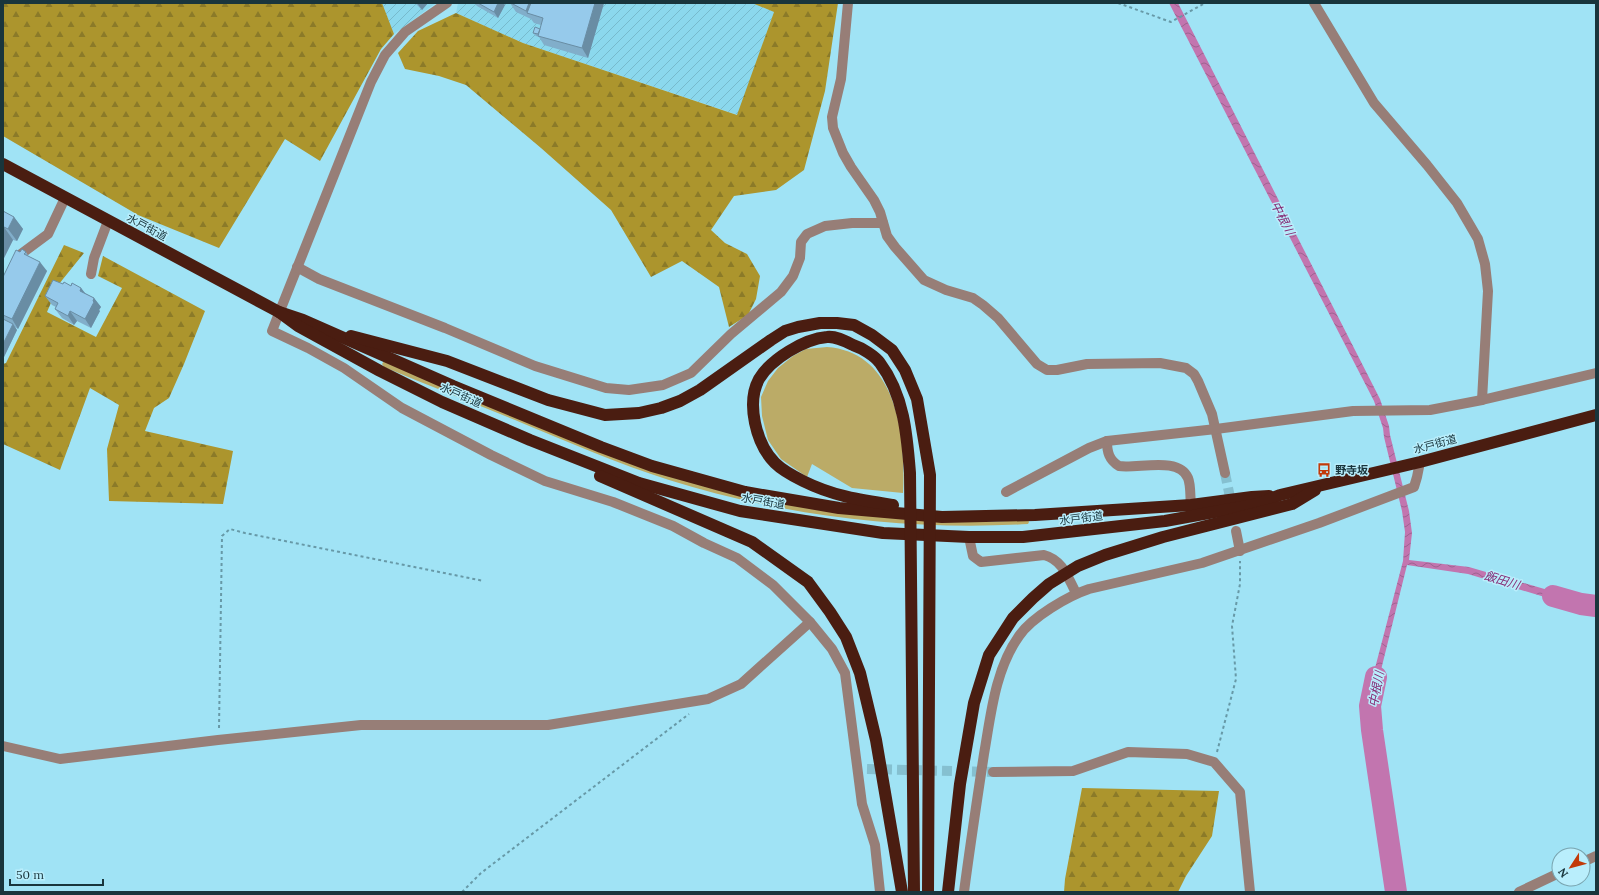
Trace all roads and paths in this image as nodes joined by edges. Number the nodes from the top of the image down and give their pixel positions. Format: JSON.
{"nodes":[{"id":1,"x":447,"y":3,"type":"edge"},
{"id":2,"x":848,"y":3,"type":"edge"},
{"id":3,"x":1118,"y":3,"type":"edge"},
{"id":4,"x":1205,"y":3,"type":"edge"},
{"id":5,"x":1314,"y":3,"type":"edge"},
{"id":6,"x":3,"y":164,"type":"edge"},
{"id":7,"x":65,"y":198,"type":"junction"},
{"id":8,"x":108,"y":221,"type":"junction"},
{"id":9,"x":884,"y":223,"type":"junction"},
{"id":10,"x":297,"y":267,"type":"junction"},
{"id":11,"x":12,"y":272,"type":"edge"},
{"id":12,"x":91,"y":274,"type":"dead end"},
{"id":13,"x":279,"y":312,"type":"junction"},
{"id":14,"x":334,"y":334,"type":"junction"},
{"id":15,"x":1596,"y":373,"type":"edge"},
{"id":16,"x":1482,"y":400,"type":"junction"},
{"id":17,"x":1596,"y":415,"type":"edge"},
{"id":18,"x":1216,"y":429,"type":"junction"},
{"id":19,"x":530,"y":440,"type":"junction"},
{"id":20,"x":1107,"y":441,"type":"junction"},
{"id":21,"x":1420,"y":462,"type":"junction"},
{"id":22,"x":1225,"y":473,"type":"tunnel mouth"},
{"id":23,"x":1327,"y":483,"type":"junction"},
{"id":24,"x":1006,"y":492,"type":"dead end"},
{"id":25,"x":1280,"y":495,"type":"junction"},
{"id":26,"x":1191,"y":505,"type":"junction"},
{"id":27,"x":987,"y":516,"type":"junction"},
{"id":28,"x":1236,"y":530,"type":"dead end"},
{"id":29,"x":969,"y":537,"type":"junction"},
{"id":30,"x":1240,"y":551,"type":"junction"},
{"id":31,"x":484,"y":581,"type":"dead end"},
{"id":32,"x":1076,"y":593,"type":"junction"},
{"id":33,"x":810,"y":622,"type":"junction"},
{"id":34,"x":690,"y":713,"type":"dead end"},
{"id":35,"x":218,"y":740,"type":"junction"},
{"id":36,"x":3,"y":746,"type":"edge"},
{"id":37,"x":1214,"y":762,"type":"junction"},
{"id":38,"x":857,"y":767,"type":"junction"},
{"id":39,"x":867,"y":769,"type":"tunnel mouth"},
{"id":40,"x":993,"y":772,"type":"tunnel mouth"},
{"id":41,"x":1551,"y":878,"type":"edge"},
{"id":42,"x":462,"y":892,"type":"edge"},
{"id":43,"x":880,"y":892,"type":"edge"},
{"id":44,"x":902,"y":892,"type":"edge"},
{"id":45,"x":914,"y":892,"type":"edge"},
{"id":46,"x":928,"y":892,"type":"edge"},
{"id":47,"x":948,"y":892,"type":"edge"},
{"id":48,"x":964,"y":892,"type":"edge"},
{"id":49,"x":1250,"y":892,"type":"edge"},
{"id":50,"x":1519,"y":892,"type":"edge"}],
"edges":[{"from":1,"to":10,"type":"street"},
{"from":2,"to":9,"type":"street"},
{"from":3,"to":4,"type":"path"},
{"from":5,"to":16,"type":"street"},
{"from":6,"to":7,"type":"highway","name":"水戸街道"},
{"from":7,"to":8,"type":"highway","name":"水戸街道"},
{"from":7,"to":11,"type":"street"},
{"from":8,"to":12,"type":"street"},
{"from":8,"to":13,"type":"highway","name":"水戸街道"},
{"from":9,"to":10,"type":"street"},
{"from":9,"to":18,"type":"street"},
{"from":10,"to":13,"type":"street"},
{"from":13,"to":14,"type":"highway","name":"水戸街道"},
{"from":13,"to":19,"type":"highway","name":"水戸街道"},
{"from":13,"to":33,"type":"street"},
{"from":14,"to":27,"type":"highway","name":"水戸街道"},
{"from":14,"to":46,"type":"highway"},
{"from":15,"to":16,"type":"street"},
{"from":16,"to":18,"type":"street"},
{"from":17,"to":21,"type":"highway","name":"水戸街道"},
{"from":18,"to":20,"type":"street"},
{"from":18,"to":22,"type":"street"},
{"from":19,"to":29,"type":"highway","name":"水戸街道"},
{"from":19,"to":44,"type":"highway"},
{"from":20,"to":24,"type":"street"},
{"from":20,"to":26,"type":"street"},
{"from":21,"to":23,"type":"highway","name":"水戸街道"},
{"from":21,"to":30,"type":"street"},
{"from":23,"to":25,"type":"highway","name":"水戸街道"},
{"from":23,"to":47,"type":"highway"},
{"from":25,"to":26,"type":"highway","name":"水戸街道"},
{"from":25,"to":29,"type":"highway","name":"水戸街道"},
{"from":26,"to":27,"type":"highway","name":"水戸街道"},
{"from":27,"to":45,"type":"highway"},
{"from":28,"to":30,"type":"street"},
{"from":29,"to":32,"type":"street"},
{"from":30,"to":32,"type":"street"},
{"from":30,"to":37,"type":"path"},
{"from":31,"to":35,"type":"path"},
{"from":32,"to":48,"type":"street"},
{"from":33,"to":35,"type":"street"},
{"from":33,"to":38,"type":"street"},
{"from":34,"to":42,"type":"path"},
{"from":35,"to":36,"type":"street"},
{"from":37,"to":40,"type":"street"},
{"from":37,"to":49,"type":"street"},
{"from":38,"to":39,"type":"street"},
{"from":38,"to":43,"type":"street"},
{"from":41,"to":50,"type":"street"}]}
